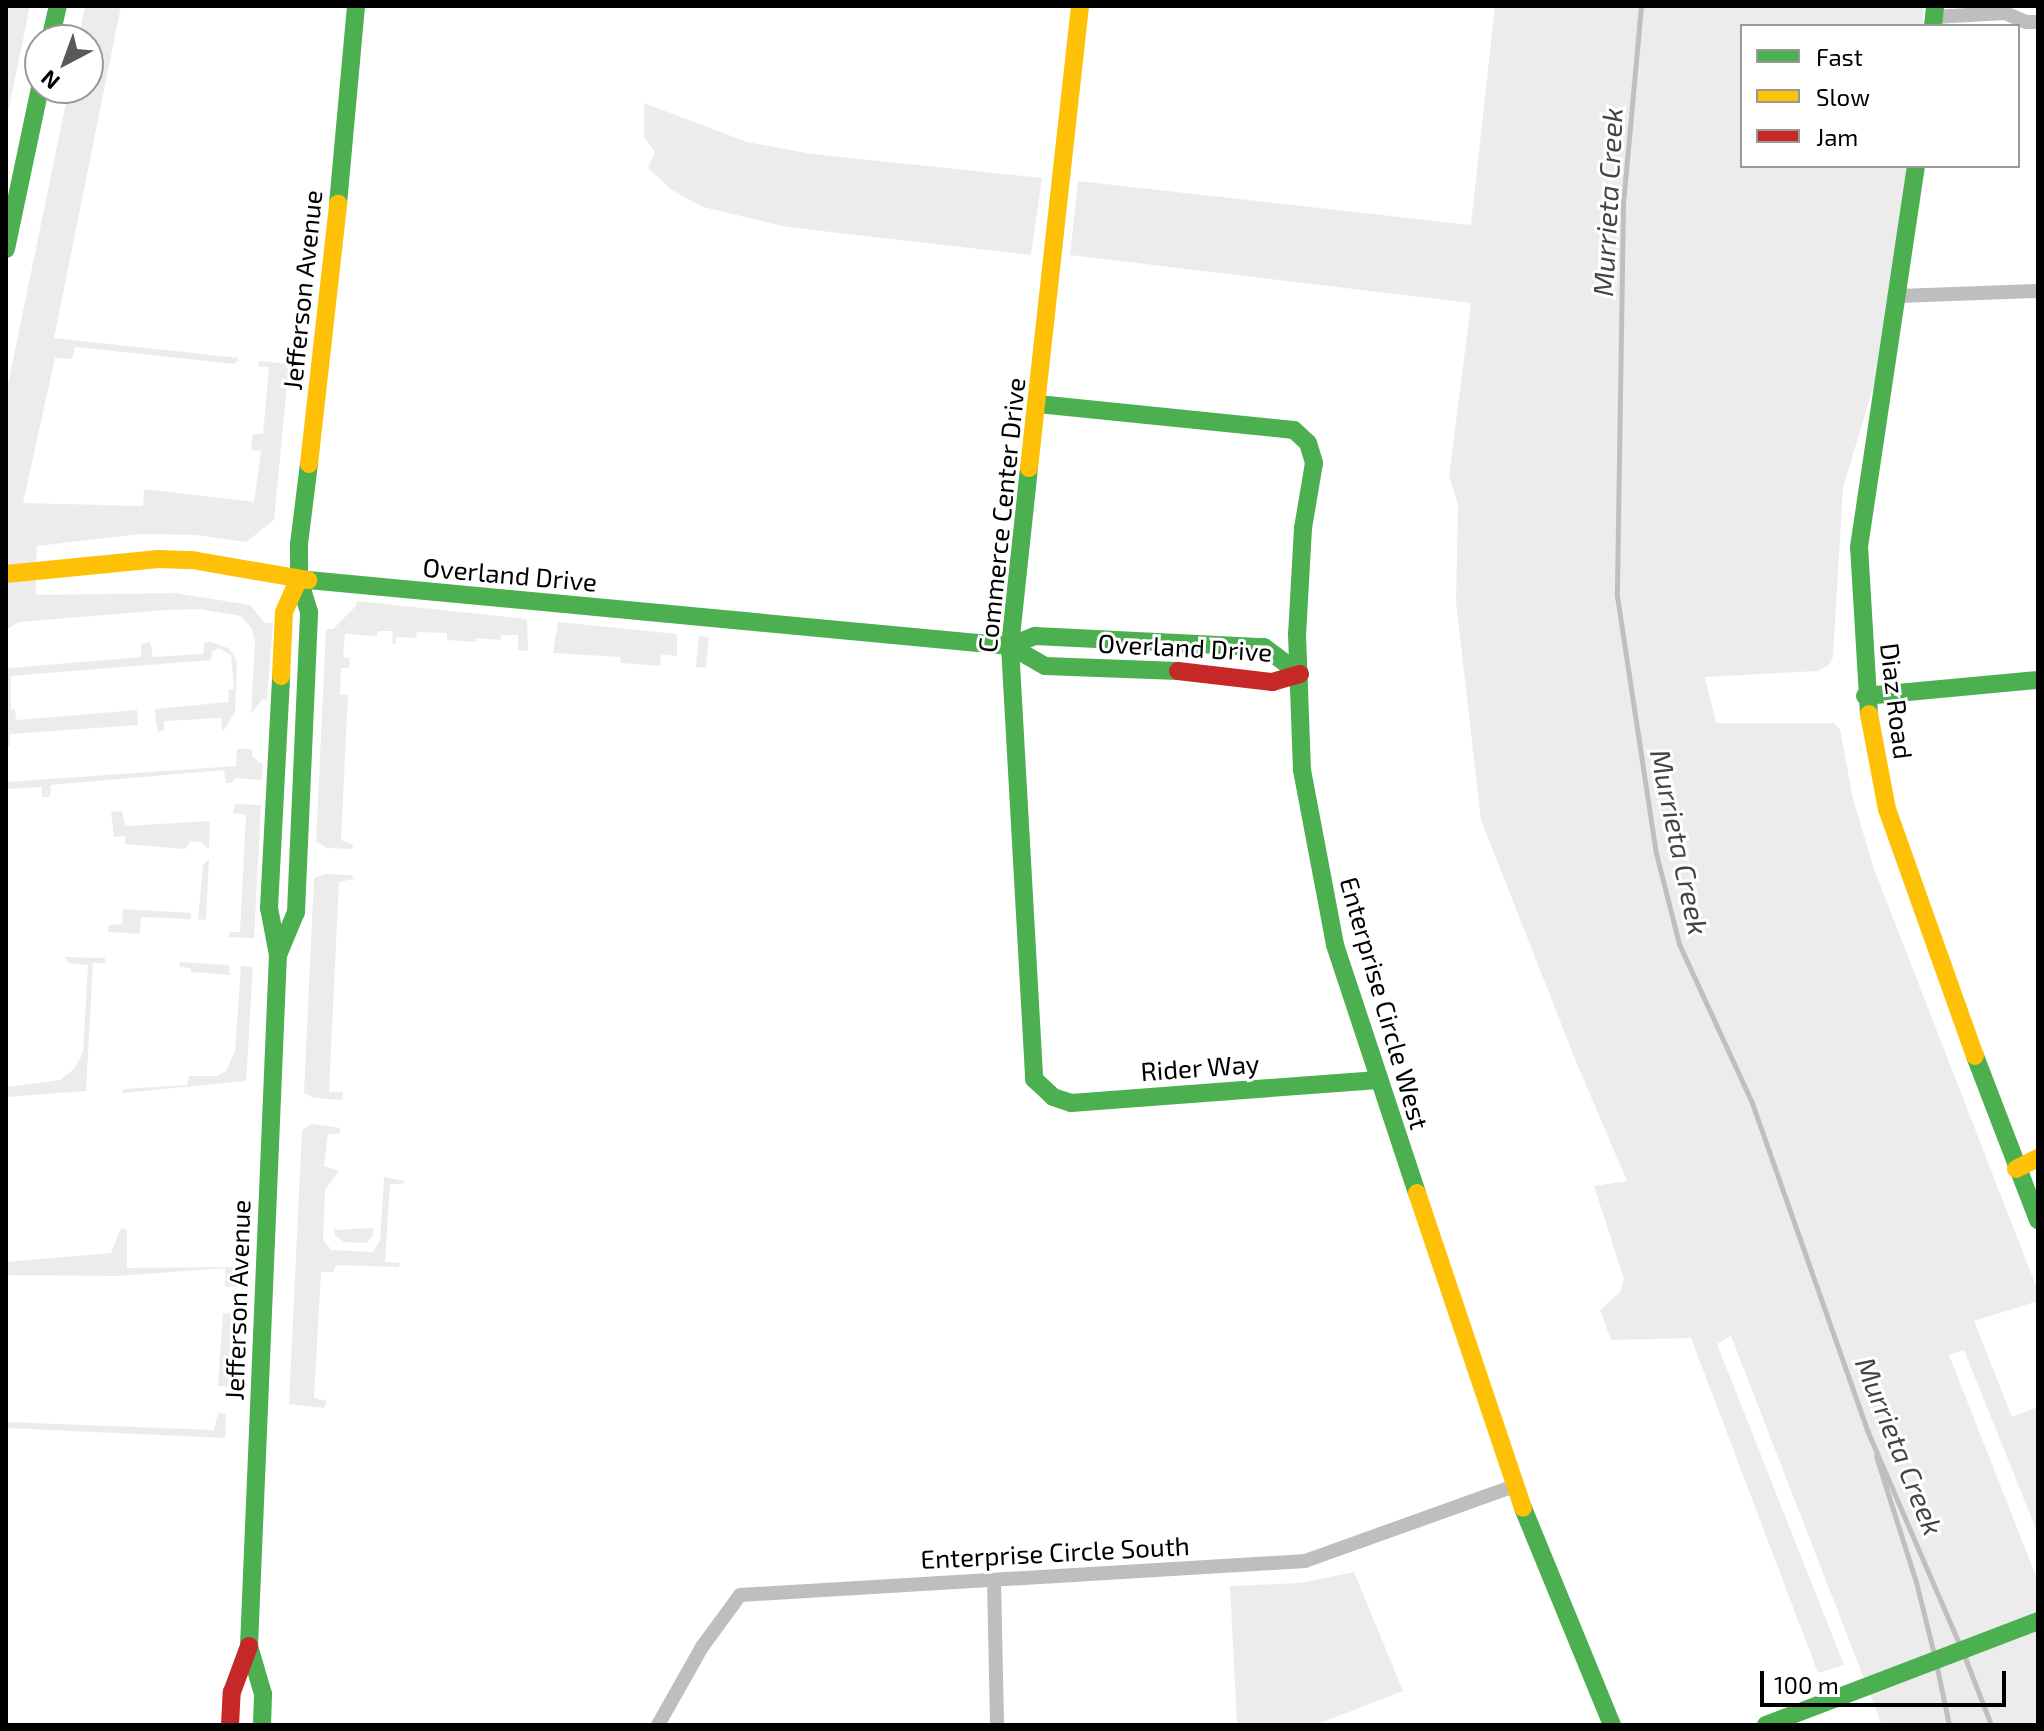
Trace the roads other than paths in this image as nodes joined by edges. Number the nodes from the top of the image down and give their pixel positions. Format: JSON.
{"nodes":[{"id":1,"x":356,"y":6,"type":"edge"},
{"id":2,"x":1080,"y":6,"type":"edge"},
{"id":3,"x":2011,"y":10,"type":"edge"},
{"id":4,"x":1934,"y":16,"type":"edge"},
{"id":5,"x":2038,"y":22,"type":"edge"},
{"id":6,"x":37,"y":104,"type":"edge"},
{"id":7,"x":1916,"y":168,"type":"edge"},
{"id":8,"x":6,"y":249,"type":"edge"},
{"id":9,"x":2038,"y":291,"type":"edge"},
{"id":10,"x":1899,"y":296,"type":"junction"},
{"id":11,"x":1038,"y":404,"type":"junction"},
{"id":12,"x":6,"y":574,"type":"edge"},
{"id":13,"x":299,"y":579,"type":"junction"},
{"id":14,"x":1010,"y":646,"type":"junction"},
{"id":15,"x":1300,"y":674,"type":"junction"},
{"id":16,"x":2038,"y":680,"type":"edge"},
{"id":17,"x":1865,"y":696,"type":"junction"},
{"id":18,"x":278,"y":955,"type":"junction"},
{"id":19,"x":1034,"y":1079,"type":"joint"},
{"id":20,"x":1378,"y":1080,"type":"junction"},
{"id":21,"x":2038,"y":1158,"type":"edge"},
{"id":22,"x":2016,"y":1169,"type":"junction"},
{"id":23,"x":2038,"y":1220,"type":"edge"},
{"id":24,"x":1514,"y":1486,"type":"junction"},
{"id":25,"x":994,"y":1580,"type":"junction"},
{"id":26,"x":2038,"y":1621,"type":"edge"},
{"id":27,"x":249,"y":1646,"type":"junction"},
{"id":28,"x":230,"y":1725,"type":"edge"},
{"id":29,"x":262,"y":1725,"type":"edge"},
{"id":30,"x":658,"y":1725,"type":"edge"},
{"id":31,"x":997,"y":1725,"type":"edge"},
{"id":32,"x":1612,"y":1725,"type":"edge"},
{"id":33,"x":1766,"y":1725,"type":"edge"}],
"edges":[{"from":1,"to":13,"type":"main road","name":"Jefferson Avenue"},
{"from":2,"to":11,"type":"main road","name":"Commerce Center Drive"},
{"from":3,"to":4,"type":"street"},
{"from":3,"to":5,"type":"street"},
{"from":6,"to":8,"type":"main road"},
{"from":7,"to":10,"type":"main road","name":"Diaz Road"},
{"from":9,"to":10,"type":"street"},
{"from":10,"to":17,"type":"main road","name":"Diaz Road"},
{"from":11,"to":14,"type":"main road","name":"Commerce Center Drive"},
{"from":11,"to":15,"type":"main road","name":"Enterprise Circle West"},
{"from":12,"to":13,"type":"main road","name":"Overland Drive"},
{"from":13,"to":14,"type":"main road","name":"Overland Drive"},
{"from":13,"to":18,"type":"main road","name":"Jefferson Avenue"},
{"from":13,"to":18,"type":"main road","name":"Jefferson Avenue"},
{"from":14,"to":15,"type":"main road","name":"Overland Drive"},
{"from":14,"to":15,"type":"main road","name":"Overland Drive"},
{"from":14,"to":19,"type":"main road","name":"Commerce Center Drive"},
{"from":15,"to":20,"type":"main road","name":"Enterprise Circle West"},
{"from":16,"to":17,"type":"main road"},
{"from":17,"to":22,"type":"main road","name":"Diaz Road"},
{"from":18,"to":27,"type":"main road","name":"Jefferson Avenue"},
{"from":19,"to":20,"type":"main road","name":"Rider Way"},
{"from":20,"to":24,"type":"main road","name":"Enterprise Circle West"},
{"from":21,"to":22,"type":"main road"},
{"from":22,"to":23,"type":"main road","name":"Diaz Road"},
{"from":24,"to":25,"type":"street","name":"Enterprise Circle South"},
{"from":24,"to":32,"type":"main road","name":"Enterprise Circle West"},
{"from":25,"to":30,"type":"street","name":"Enterprise Circle South"},
{"from":25,"to":31,"type":"street"},
{"from":26,"to":33,"type":"main road"},
{"from":27,"to":28,"type":"main road","name":"Jefferson Avenue"},
{"from":27,"to":29,"type":"main road","name":"Jefferson Avenue"}]}
